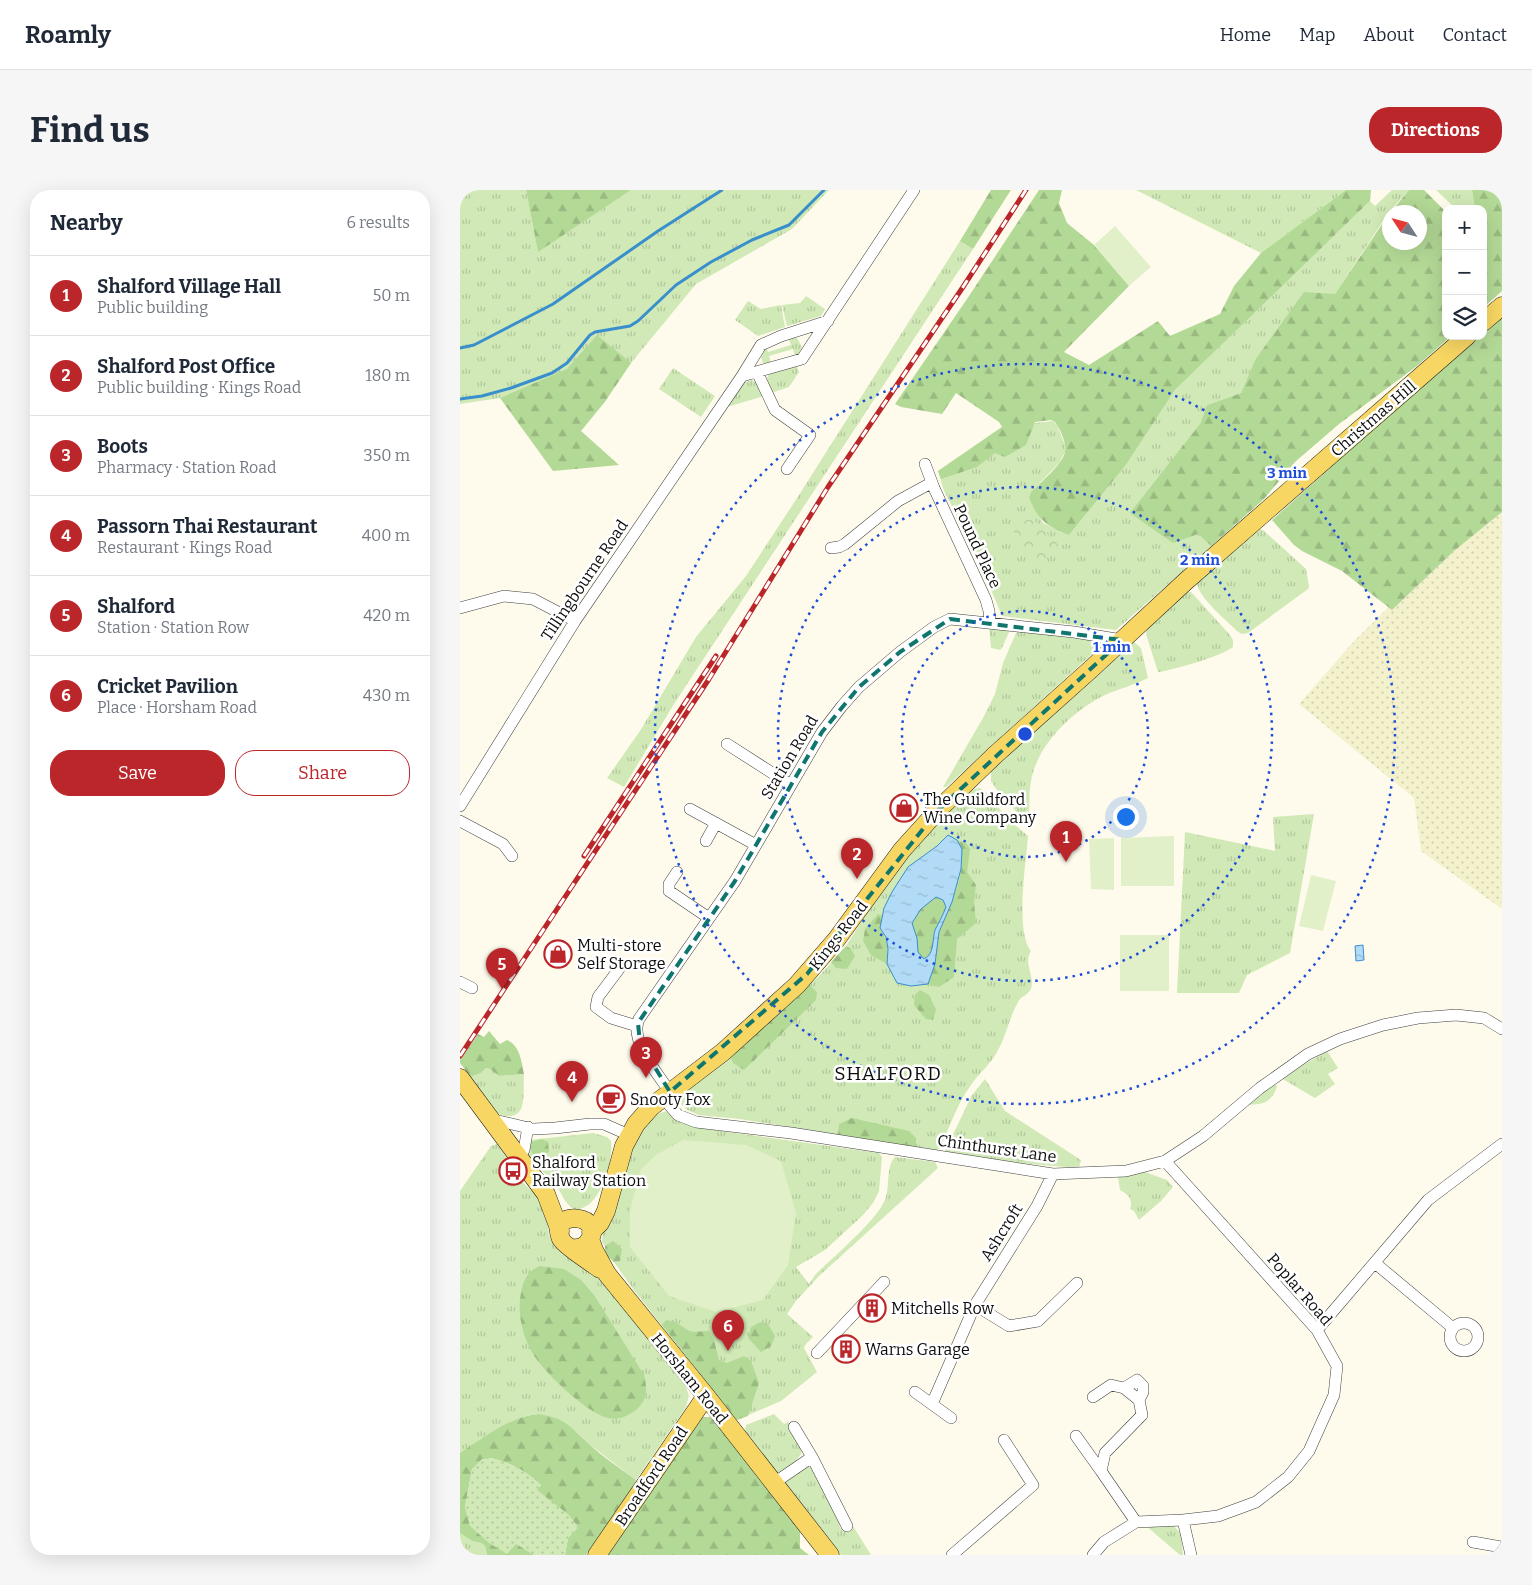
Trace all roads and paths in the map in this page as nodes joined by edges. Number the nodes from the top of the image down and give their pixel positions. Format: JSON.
{"nodes":[{"id":1,"x":914,"y":190,"type":"edge"},
{"id":2,"x":1502,"y":306,"type":"edge"},
{"id":3,"x":1487,"y":319,"type":"edge"},
{"id":4,"x":828,"y":321,"type":"junction"},
{"id":5,"x":1462,"y":340,"type":"edge"},
{"id":6,"x":757,"y":372,"type":"junction"},
{"id":7,"x":742,"y":376,"type":"junction"},
{"id":8,"x":925,"y":464,"type":"dead end"},
{"id":9,"x":787,"y":469,"type":"dead end"},
{"id":10,"x":931,"y":483,"type":"junction"},
{"id":11,"x":831,"y":548,"type":"dead end"},
{"id":12,"x":460,"y":608,"type":"edge"},
{"id":13,"x":575,"y":621,"type":"junction"},
{"id":14,"x":990,"y":624,"type":"junction"},
{"id":15,"x":1122,"y":640,"type":"junction"},
{"id":16,"x":727,"y":744,"type":"dead end"},
{"id":17,"x":791,"y":784,"type":"junction"},
{"id":18,"x":460,"y":806,"type":"edge"},
{"id":19,"x":690,"y":809,"type":"dead end"},
{"id":20,"x":460,"y":821,"type":"edge"},
{"id":21,"x":716,"y":823,"type":"junction"},
{"id":22,"x":706,"y":841,"type":"dead end"},
{"id":23,"x":756,"y":845,"type":"junction"},
{"id":24,"x":512,"y":856,"type":"dead end"},
{"id":25,"x":677,"y":872,"type":"dead end"},
{"id":26,"x":709,"y":918,"type":"junction"},
{"id":27,"x":619,"y":969,"type":"dead end"},
{"id":28,"x":460,"y":982,"type":"edge"},
{"id":29,"x":472,"y":988,"type":"dead end"},
{"id":30,"x":637,"y":1026,"type":"junction"},
{"id":31,"x":1502,"y":1029,"type":"edge"},
{"id":32,"x":462,"y":1080,"type":"edge"},
{"id":33,"x":666,"y":1095,"type":"junction"},
{"id":34,"x":490,"y":1119,"type":"junction"},
{"id":35,"x":528,"y":1127,"type":"junction"},
{"id":36,"x":629,"y":1135,"type":"junction"},
{"id":37,"x":1502,"y":1144,"type":"edge"},
{"id":38,"x":519,"y":1156,"type":"junction"},
{"id":39,"x":1165,"y":1161,"type":"junction"},
{"id":40,"x":1053,"y":1174,"type":"junction"},
{"id":41,"x":546,"y":1194,"type":"junction"},
{"id":42,"x":611,"y":1195,"type":"junction"},
{"id":43,"x":578,"y":1217,"type":"junction"},
{"id":44,"x":560,"y":1231,"type":"junction"},
{"id":45,"x":590,"y":1235,"type":"junction"},
{"id":46,"x":571,"y":1248,"type":"junction"},
{"id":47,"x":1375,"y":1263,"type":"junction"},
{"id":48,"x":607,"y":1274,"type":"junction"},
{"id":49,"x":884,"y":1282,"type":"dead end"},
{"id":50,"x":1077,"y":1283,"type":"dead end"},
{"id":51,"x":975,"y":1305,"type":"junction"},
{"id":52,"x":1452,"y":1328,"type":"dead end"},
{"id":53,"x":1317,"y":1330,"type":"junction"},
{"id":54,"x":817,"y":1353,"type":"dead end"},
{"id":55,"x":915,"y":1392,"type":"dead end"},
{"id":56,"x":706,"y":1396,"type":"junction"},
{"id":57,"x":1093,"y":1397,"type":"dead end"},
{"id":58,"x":932,"y":1404,"type":"junction"},
{"id":59,"x":951,"y":1418,"type":"dead end"},
{"id":60,"x":794,"y":1427,"type":"dead end"},
{"id":61,"x":1076,"y":1436,"type":"dead end"},
{"id":62,"x":1004,"y":1440,"type":"dead end"},
{"id":63,"x":812,"y":1457,"type":"junction"},
{"id":64,"x":1101,"y":1471,"type":"junction"},
{"id":65,"x":774,"y":1483,"type":"junction"},
{"id":66,"x":1183,"y":1520,"type":"junction"},
{"id":67,"x":1136,"y":1522,"type":"junction"},
{"id":68,"x":847,"y":1526,"type":"dead end"},
{"id":69,"x":1473,"y":1542,"type":"dead end"},
{"id":70,"x":1502,"y":1547,"type":"edge"},
{"id":71,"x":597,"y":1555,"type":"edge"},
{"id":72,"x":830,"y":1555,"type":"edge"},
{"id":73,"x":952,"y":1555,"type":"edge"},
{"id":74,"x":1093,"y":1555,"type":"edge"},
{"id":75,"x":1190,"y":1555,"type":"edge"}],
"edges":[{"from":1,"to":4,"type":"street"},
{"from":2,"to":3,"type":"main road"},
{"from":4,"to":6,"type":"street"},
{"from":4,"to":7,"type":"street","name":"Tillingbourne Road"},
{"from":5,"to":15,"type":"main road","name":"Christmas Hill"},
{"from":6,"to":7,"type":"street"},
{"from":6,"to":9,"type":"street"},
{"from":7,"to":13,"type":"street","name":"Tillingbourne Road"},
{"from":8,"to":10,"type":"street","name":"Pound Place"},
{"from":10,"to":11,"type":"street"},
{"from":10,"to":14,"type":"street","name":"Pound Place"},
{"from":12,"to":13,"type":"street"},
{"from":13,"to":18,"type":"street","name":"Tillingbourne Road"},
{"from":14,"to":15,"type":"street","name":"Station Road"},
{"from":14,"to":17,"type":"street","name":"Station Road"},
{"from":15,"to":33,"type":"main road","name":"Kings Road"},
{"from":16,"to":17,"type":"street"},
{"from":17,"to":23,"type":"street","name":"Station Road"},
{"from":19,"to":21,"type":"street"},
{"from":20,"to":24,"type":"street"},
{"from":21,"to":22,"type":"street"},
{"from":21,"to":23,"type":"street"},
{"from":23,"to":26,"type":"street","name":"Station Road"},
{"from":25,"to":26,"type":"street"},
{"from":26,"to":30,"type":"street","name":"Station Road"},
{"from":27,"to":30,"type":"street"},
{"from":28,"to":29,"type":"street"},
{"from":30,"to":33,"type":"street"},
{"from":31,"to":39,"type":"street","name":"Chinthurst Lane"},
{"from":32,"to":34,"type":"main road"},
{"from":33,"to":36,"type":"main road","name":"Kings Road"},
{"from":33,"to":40,"type":"street","name":"Chinthurst Lane"},
{"from":34,"to":35,"type":"street"},
{"from":34,"to":38,"type":"main road"},
{"from":35,"to":36,"type":"street"},
{"from":35,"to":38,"type":"street"},
{"from":36,"to":42,"type":"main road","name":"Kings Road"},
{"from":37,"to":47,"type":"street"},
{"from":38,"to":41,"type":"main road"},
{"from":39,"to":40,"type":"street","name":"Chinthurst Lane"},
{"from":39,"to":53,"type":"street","name":"Poplar Road"},
{"from":40,"to":51,"type":"street","name":"Ashcroft"},
{"from":41,"to":43,"type":"main road"},
{"from":41,"to":44,"type":"main road"},
{"from":42,"to":43,"type":"main road"},
{"from":42,"to":45,"type":"main road","name":"Kings Road"},
{"from":43,"to":44,"type":"main road"},
{"from":43,"to":45,"type":"main road"},
{"from":44,"to":46,"type":"main road"},
{"from":45,"to":46,"type":"main road"},
{"from":45,"to":48,"type":"main road","name":"Horsham Road"},
{"from":46,"to":48,"type":"main road","name":"Horsham Road"},
{"from":47,"to":52,"type":"street"},
{"from":47,"to":53,"type":"street"},
{"from":48,"to":56,"type":"main road","name":"Horsham Road"},
{"from":49,"to":54,"type":"street"},
{"from":50,"to":51,"type":"street"},
{"from":51,"to":58,"type":"street","name":"Ashcroft"},
{"from":53,"to":66,"type":"street","name":"Poplar Road"},
{"from":55,"to":58,"type":"street"},
{"from":56,"to":65,"type":"main road","name":"Horsham Road"},
{"from":56,"to":71,"type":"main road","name":"Broadford Road"},
{"from":57,"to":64,"type":"street"},
{"from":58,"to":59,"type":"street"},
{"from":60,"to":63,"type":"street"},
{"from":61,"to":64,"type":"street"},
{"from":62,"to":73,"type":"street"},
{"from":63,"to":65,"type":"street"},
{"from":63,"to":68,"type":"street"},
{"from":64,"to":67,"type":"street"},
{"from":65,"to":72,"type":"main road","name":"Horsham Road"},
{"from":66,"to":67,"type":"street","name":"Poplar Road"},
{"from":66,"to":75,"type":"street"},
{"from":67,"to":74,"type":"street","name":"Poplar Road"},
{"from":69,"to":70,"type":"street"}]}
